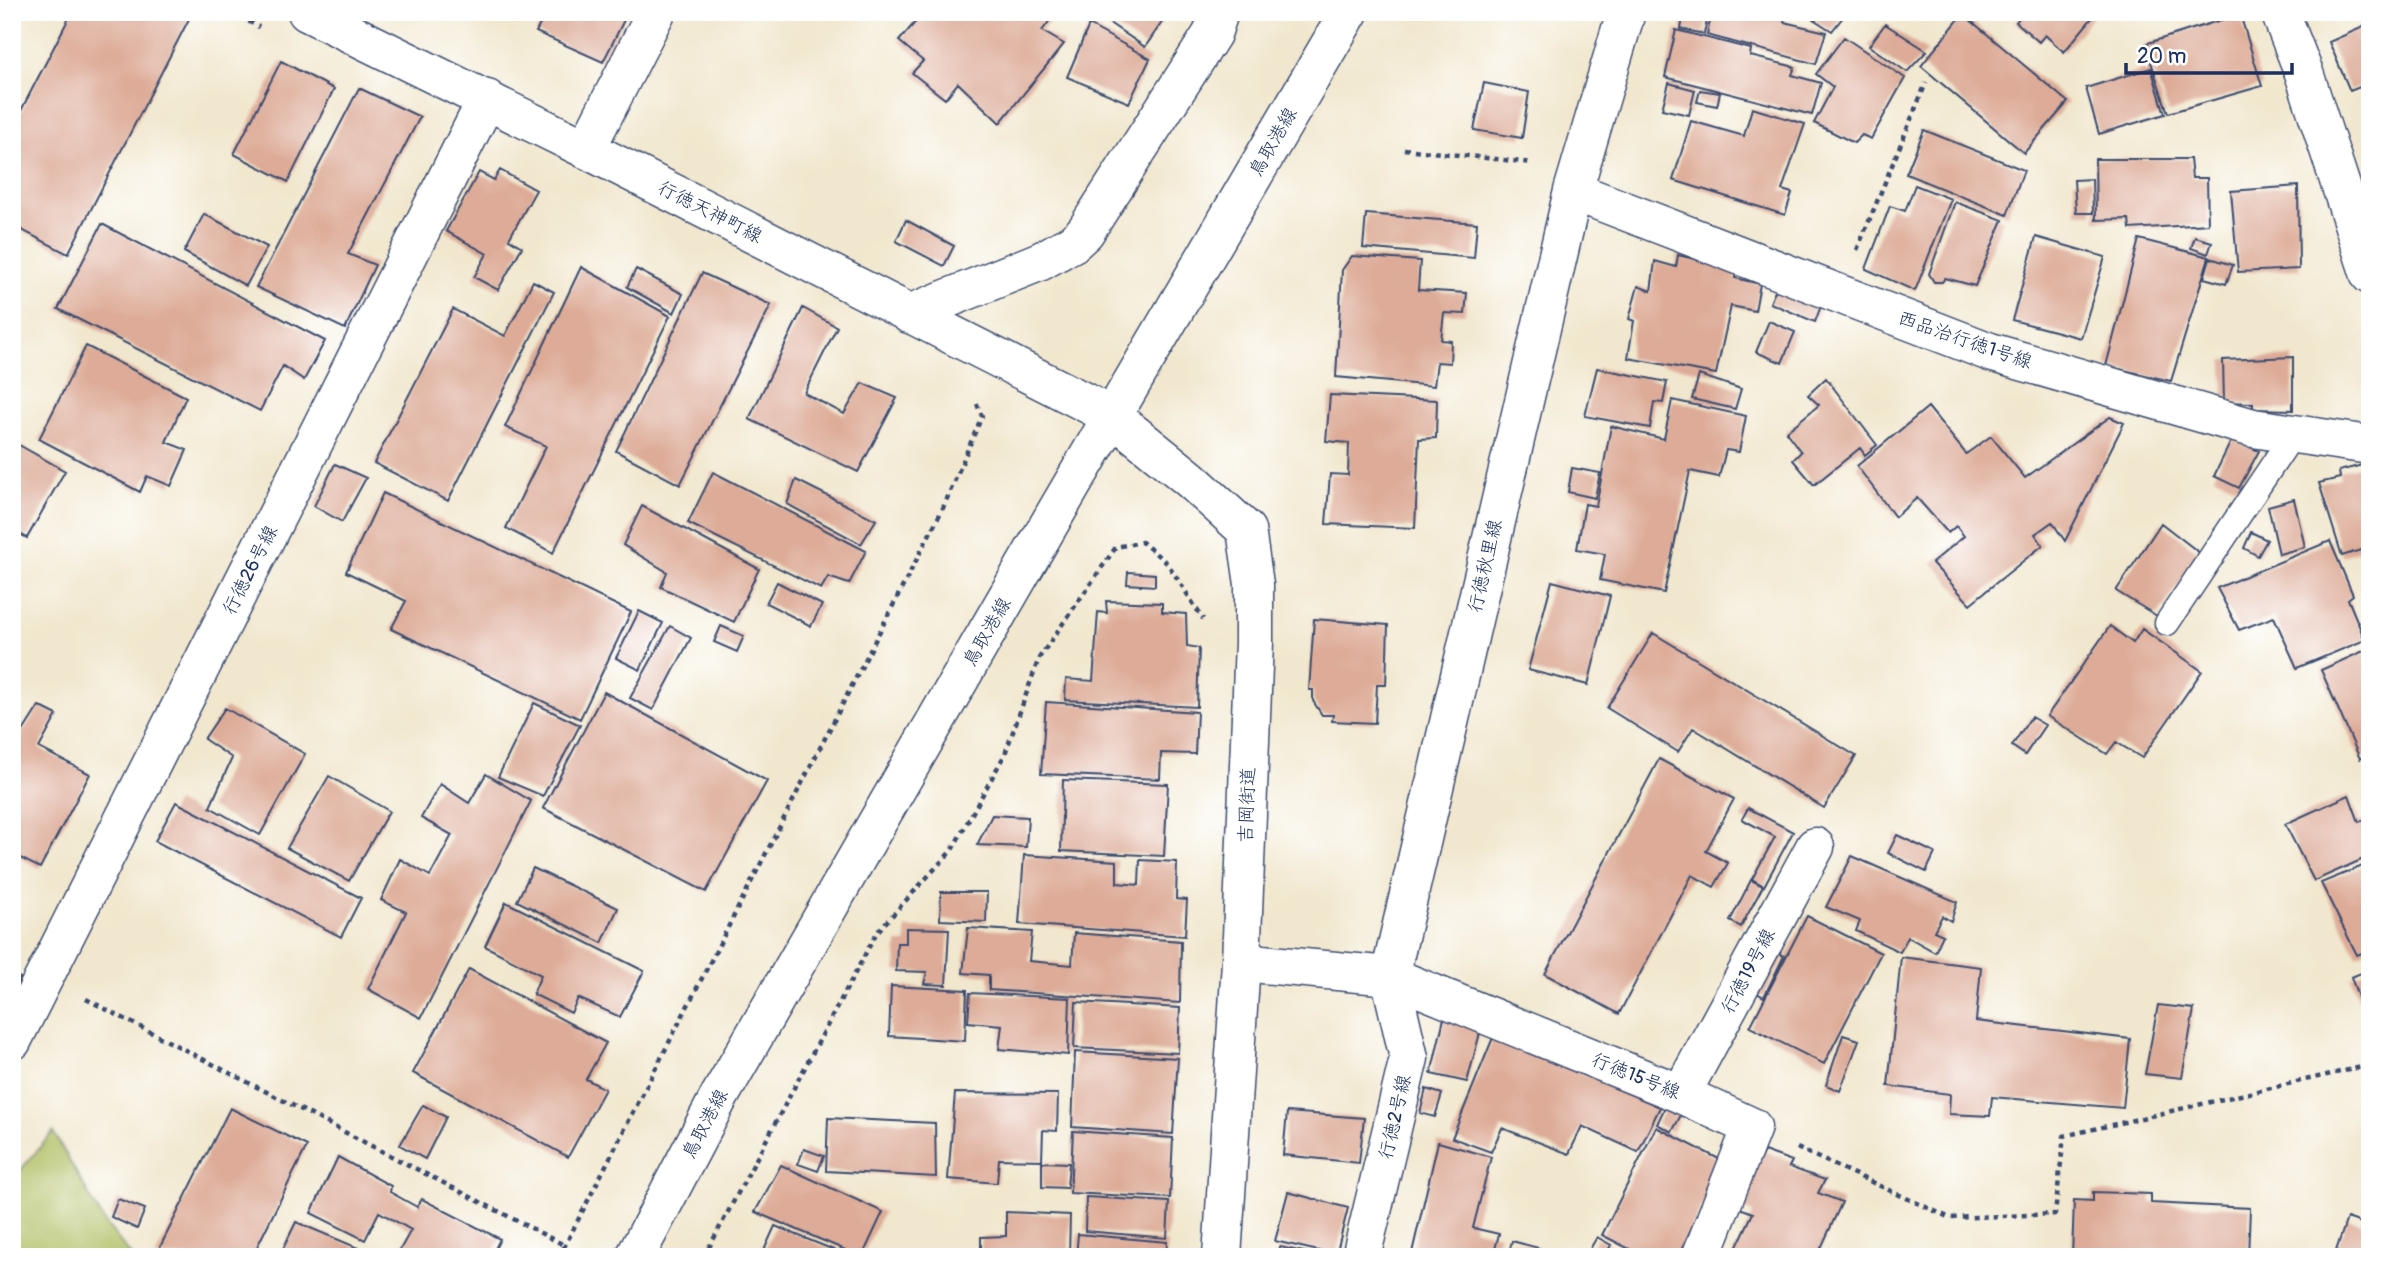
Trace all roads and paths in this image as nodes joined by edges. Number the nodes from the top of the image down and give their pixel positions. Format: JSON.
{"nodes":[{"id":1,"x":307,"y":12,"type":"edge"},
{"id":2,"x":656,"y":12,"type":"edge"},
{"id":3,"x":1219,"y":12,"type":"edge"},
{"id":4,"x":1349,"y":12,"type":"edge"},
{"id":5,"x":1626,"y":12,"type":"edge"},
{"id":6,"x":2280,"y":12,"type":"edge"},
{"id":7,"x":1926,"y":83,"type":"dead end"},
{"id":8,"x":488,"y":99,"type":"junction"},
{"id":9,"x":586,"y":149,"type":"junction"},
{"id":10,"x":1404,"y":149,"type":"dead end"},
{"id":11,"x":1537,"y":164,"type":"dead end"},
{"id":12,"x":1573,"y":191,"type":"junction"},
{"id":13,"x":2370,"y":275,"type":"edge"},
{"id":14,"x":1839,"y":294,"type":"junction"},
{"id":15,"x":909,"y":314,"type":"junction"},
{"id":16,"x":972,"y":393,"type":"dead end"},
{"id":17,"x":1112,"y":416,"type":"junction"},
{"id":18,"x":2294,"y":433,"type":"junction"},
{"id":19,"x":2370,"y":445,"type":"edge"},
{"id":20,"x":2167,"y":623,"type":"dead end"},
{"id":21,"x":1209,"y":628,"type":"dead end"},
{"id":22,"x":1815,"y":847,"type":"dead end"},
{"id":23,"x":1241,"y":962,"type":"junction"},
{"id":24,"x":45,"y":974,"type":"junction"},
{"id":25,"x":1390,"y":976,"type":"junction"},
{"id":26,"x":12,"y":1041,"type":"edge"},
{"id":27,"x":2370,"y":1065,"type":"edge"},
{"id":28,"x":1681,"y":1094,"type":"junction"},
{"id":29,"x":1752,"y":1127,"type":"junction"},
{"id":30,"x":564,"y":1245,"type":"junction"},
{"id":31,"x":559,"y":1257,"type":"edge"},
{"id":32,"x":635,"y":1257,"type":"edge"},
{"id":33,"x":704,"y":1257,"type":"edge"},
{"id":34,"x":1222,"y":1257,"type":"edge"},
{"id":35,"x":1361,"y":1257,"type":"edge"},
{"id":36,"x":1700,"y":1257,"type":"edge"}],
"edges":[{"from":1,"to":8,"type":"street","name":"行徳天神町線"},
{"from":2,"to":9,"type":"street"},
{"from":3,"to":15,"type":"street"},
{"from":4,"to":17,"type":"street","name":"鳥取港線"},
{"from":5,"to":12,"type":"street","name":"行徳秋里線"},
{"from":6,"to":13,"type":"street"},
{"from":7,"to":14,"type":"path"},
{"from":8,"to":9,"type":"street","name":"行徳天神町線"},
{"from":8,"to":24,"type":"street","name":"行徳26号線"},
{"from":9,"to":15,"type":"street","name":"行徳天神町線"},
{"from":10,"to":11,"type":"path"},
{"from":12,"to":14,"type":"street","name":"西品治行徳1号線"},
{"from":12,"to":25,"type":"street","name":"行徳秋里線"},
{"from":14,"to":18,"type":"street","name":"西品治行徳1号線"},
{"from":15,"to":17,"type":"street","name":"行徳天神町線"},
{"from":16,"to":30,"type":"path"},
{"from":17,"to":23,"type":"street","name":"吉岡街道"},
{"from":17,"to":32,"type":"street","name":"鳥取港線"},
{"from":18,"to":19,"type":"street","name":"西品治行徳1号線"},
{"from":18,"to":20,"type":"lane"},
{"from":21,"to":33,"type":"path"},
{"from":22,"to":28,"type":"street","name":"行徳19号線"},
{"from":23,"to":25,"type":"street"},
{"from":23,"to":34,"type":"street","name":"吉岡街道"},
{"from":24,"to":26,"type":"street","name":"行徳26号線"},
{"from":24,"to":30,"type":"path"},
{"from":25,"to":28,"type":"street","name":"行徳15号線"},
{"from":25,"to":35,"type":"street","name":"行徳2号線"},
{"from":27,"to":29,"type":"path"},
{"from":28,"to":29,"type":"street","name":"行徳15号線"},
{"from":29,"to":36,"type":"street"},
{"from":30,"to":31,"type":"path"}]}
